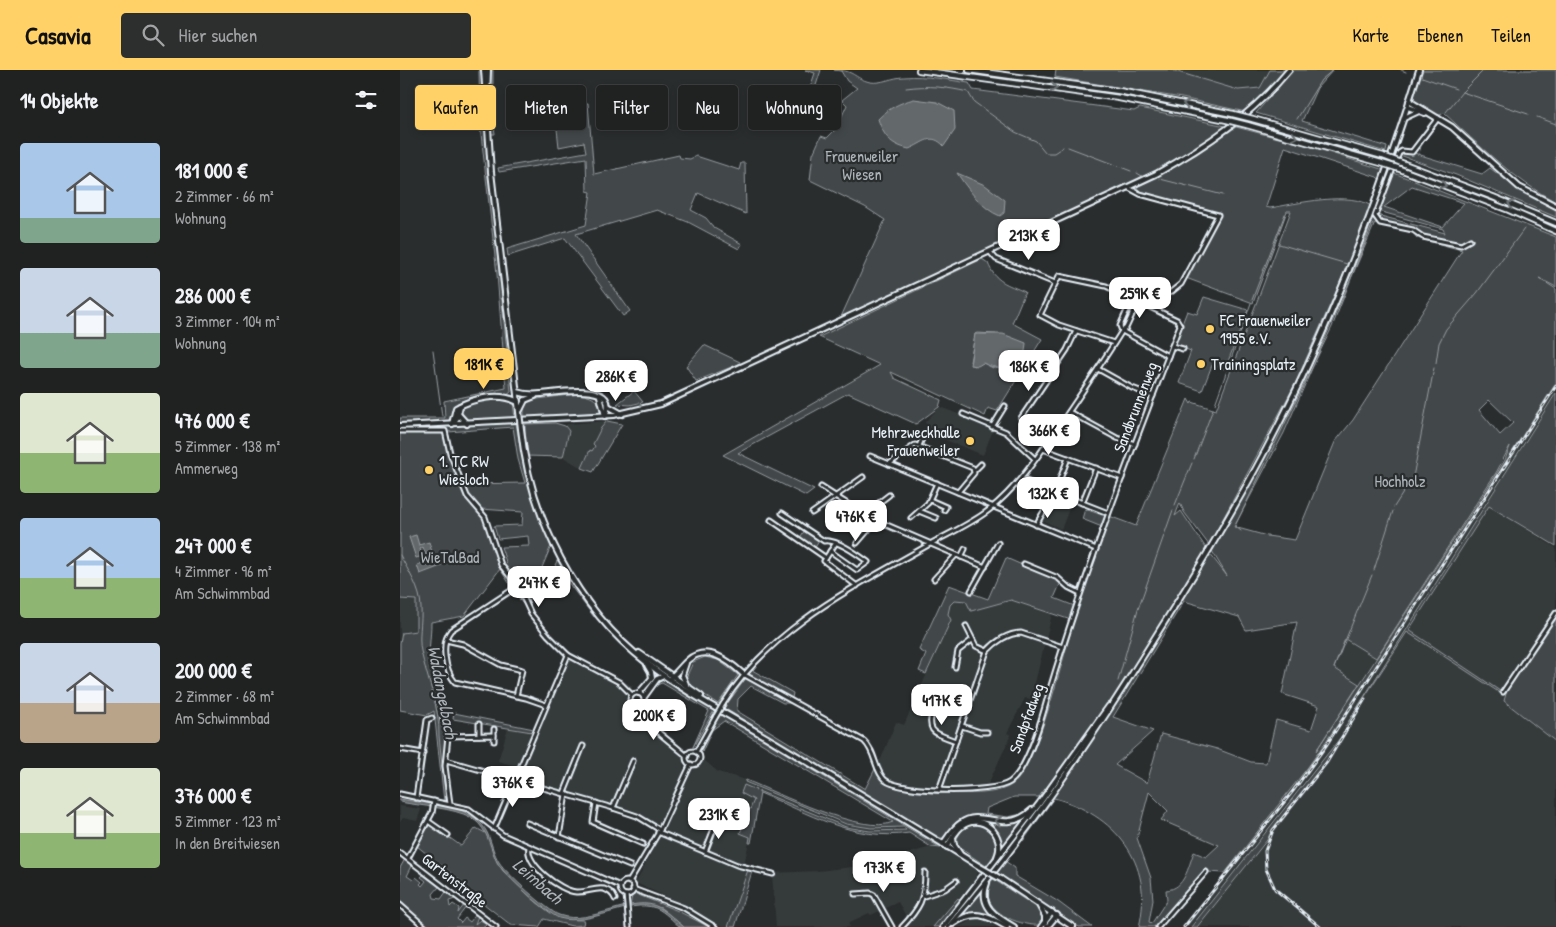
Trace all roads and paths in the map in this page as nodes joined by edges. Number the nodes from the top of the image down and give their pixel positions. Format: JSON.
{"nodes":[{"id":1,"x":484,"y":70,"type":"edge"},
{"id":2,"x":488,"y":70,"type":"edge"},
{"id":3,"x":919,"y":70,"type":"edge"},
{"id":4,"x":969,"y":70,"type":"edge"},
{"id":5,"x":1289,"y":70,"type":"edge"},
{"id":6,"x":1419,"y":70,"type":"edge"},
{"id":7,"x":485,"y":85,"type":"edge"},
{"id":8,"x":487,"y":85,"type":"edge"},
{"id":9,"x":1409,"y":102,"type":"junction"},
{"id":10,"x":1408,"y":107,"type":"junction"},
{"id":11,"x":1419,"y":111,"type":"junction"},
{"id":12,"x":1432,"y":115,"type":"junction"},
{"id":13,"x":1404,"y":118,"type":"junction"},
{"id":14,"x":1438,"y":118,"type":"junction"},
{"id":15,"x":488,"y":130,"type":"edge"},
{"id":16,"x":1129,"y":188,"type":"junction"},
{"id":17,"x":1556,"y":206,"type":"edge"},
{"id":18,"x":1556,"y":223,"type":"edge"},
{"id":19,"x":1556,"y":231,"type":"edge"},
{"id":20,"x":1470,"y":240,"type":"dead end"},
{"id":21,"x":990,"y":252,"type":"junction"},
{"id":22,"x":1055,"y":283,"type":"junction"},
{"id":23,"x":1132,"y":299,"type":"junction"},
{"id":24,"x":1138,"y":302,"type":"junction"},
{"id":25,"x":1076,"y":330,"type":"junction"},
{"id":26,"x":1122,"y":331,"type":"junction"},
{"id":27,"x":1114,"y":343,"type":"junction"},
{"id":28,"x":1172,"y":346,"type":"junction"},
{"id":29,"x":1182,"y":349,"type":"dead end"},
{"id":30,"x":1168,"y":356,"type":"junction"},
{"id":31,"x":1098,"y":369,"type":"junction"},
{"id":32,"x":515,"y":385,"type":"junction"},
{"id":33,"x":517,"y":392,"type":"junction"},
{"id":34,"x":538,"y":394,"type":"junction"},
{"id":35,"x":599,"y":396,"type":"junction"},
{"id":36,"x":1153,"y":396,"type":"junction"},
{"id":37,"x":505,"y":397,"type":"junction"},
{"id":38,"x":518,"y":402,"type":"junction"},
{"id":39,"x":460,"y":406,"type":"junction"},
{"id":40,"x":608,"y":406,"type":"junction"},
{"id":41,"x":1005,"y":406,"type":"dead end"},
{"id":42,"x":519,"y":412,"type":"junction"},
{"id":43,"x":1069,"y":412,"type":"junction"},
{"id":44,"x":458,"y":414,"type":"junction"},
{"id":45,"x":622,"y":414,"type":"junction"},
{"id":46,"x":963,"y":414,"type":"dead end"},
{"id":47,"x":605,"y":416,"type":"junction"},
{"id":48,"x":452,"y":424,"type":"junction"},
{"id":49,"x":467,"y":424,"type":"junction"},
{"id":50,"x":400,"y":426,"type":"edge"},
{"id":51,"x":992,"y":426,"type":"junction"},
{"id":52,"x":400,"y":430,"type":"edge"},
{"id":53,"x":924,"y":434,"type":"dead end"},
{"id":54,"x":1047,"y":443,"type":"junction"},
{"id":55,"x":1135,"y":444,"type":"junction"},
{"id":56,"x":918,"y":446,"type":"junction"},
{"id":57,"x":1043,"y":448,"type":"junction"},
{"id":58,"x":870,"y":456,"type":"dead end"},
{"id":59,"x":1068,"y":458,"type":"junction"},
{"id":60,"x":1035,"y":459,"type":"junction"},
{"id":61,"x":889,"y":464,"type":"junction"},
{"id":62,"x":981,"y":464,"type":"dead end"},
{"id":63,"x":1096,"y":468,"type":"junction"},
{"id":64,"x":975,"y":470,"type":"junction"},
{"id":65,"x":863,"y":477,"type":"dead end"},
{"id":66,"x":1122,"y":478,"type":"junction"},
{"id":67,"x":1021,"y":479,"type":"junction"},
{"id":68,"x":937,"y":483,"type":"junction"},
{"id":69,"x":821,"y":487,"type":"dead end"},
{"id":70,"x":958,"y":492,"type":"junction"},
{"id":71,"x":1055,"y":492,"type":"junction"},
{"id":72,"x":889,"y":495,"type":"dead end"},
{"id":73,"x":834,"y":496,"type":"junction"},
{"id":74,"x":930,"y":500,"type":"junction"},
{"id":75,"x":1082,"y":503,"type":"junction"},
{"id":76,"x":993,"y":506,"type":"junction"},
{"id":77,"x":944,"y":510,"type":"dead end"},
{"id":78,"x":918,"y":511,"type":"junction"},
{"id":79,"x":782,"y":513,"type":"dead end"},
{"id":80,"x":812,"y":513,"type":"dead end"},
{"id":81,"x":1108,"y":513,"type":"junction"},
{"id":82,"x":863,"y":515,"type":"junction"},
{"id":83,"x":911,"y":518,"type":"dead end"},
{"id":84,"x":936,"y":518,"type":"dead end"},
{"id":85,"x":772,"y":520,"type":"dead end"},
{"id":86,"x":876,"y":521,"type":"junction"},
{"id":87,"x":1036,"y":524,"type":"junction"},
{"id":88,"x":857,"y":543,"type":"dead end"},
{"id":89,"x":998,"y":543,"type":"dead end"},
{"id":90,"x":835,"y":544,"type":"junction"},
{"id":91,"x":930,"y":544,"type":"junction"},
{"id":92,"x":965,"y":549,"type":"dead end"},
{"id":93,"x":1096,"y":549,"type":"junction"},
{"id":94,"x":830,"y":551,"type":"junction"},
{"id":95,"x":956,"y":555,"type":"junction"},
{"id":96,"x":962,"y":557,"type":"junction"},
{"id":97,"x":826,"y":558,"type":"junction"},
{"id":98,"x":1024,"y":564,"type":"dead end"},
{"id":99,"x":985,"y":567,"type":"junction"},
{"id":100,"x":934,"y":579,"type":"dead end"},
{"id":101,"x":518,"y":586,"type":"junction"},
{"id":102,"x":857,"y":586,"type":"junction"},
{"id":103,"x":971,"y":591,"type":"dead end"},
{"id":104,"x":1080,"y":592,"type":"junction"},
{"id":105,"x":1556,"y":613,"type":"edge"},
{"id":106,"x":966,"y":626,"type":"dead end"},
{"id":107,"x":446,"y":640,"type":"junction"},
{"id":108,"x":972,"y":640,"type":"junction"},
{"id":109,"x":624,"y":641,"type":"junction"},
{"id":110,"x":1149,"y":646,"type":"junction"},
{"id":111,"x":1062,"y":647,"type":"junction"},
{"id":112,"x":987,"y":651,"type":"junction"},
{"id":113,"x":568,"y":655,"type":"junction"},
{"id":114,"x":687,"y":661,"type":"junction"},
{"id":115,"x":646,"y":663,"type":"junction"},
{"id":116,"x":955,"y":667,"type":"dead end"},
{"id":117,"x":743,"y":674,"type":"junction"},
{"id":118,"x":665,"y":676,"type":"junction"},
{"id":119,"x":671,"y":677,"type":"junction"},
{"id":120,"x":692,"y":690,"type":"junction"},
{"id":121,"x":1503,"y":692,"type":"dead end"},
{"id":122,"x":639,"y":693,"type":"junction"},
{"id":123,"x":632,"y":695,"type":"junction"},
{"id":124,"x":516,"y":696,"type":"junction"},
{"id":125,"x":644,"y":697,"type":"junction"},
{"id":126,"x":710,"y":703,"type":"junction"},
{"id":127,"x":546,"y":705,"type":"junction"},
{"id":128,"x":639,"y":706,"type":"junction"},
{"id":129,"x":933,"y":708,"type":"dead end"},
{"id":130,"x":432,"y":718,"type":"dead end"},
{"id":131,"x":443,"y":719,"type":"dead end"},
{"id":132,"x":479,"y":724,"type":"dead end"},
{"id":133,"x":962,"y":726,"type":"junction"},
{"id":134,"x":494,"y":730,"type":"dead end"},
{"id":135,"x":987,"y":732,"type":"dead end"},
{"id":136,"x":479,"y":735,"type":"junction"},
{"id":137,"x":494,"y":735,"type":"junction"},
{"id":138,"x":448,"y":736,"type":"junction"},
{"id":139,"x":494,"y":741,"type":"dead end"},
{"id":140,"x":956,"y":741,"type":"junction"},
{"id":141,"x":583,"y":746,"type":"dead end"},
{"id":142,"x":400,"y":750,"type":"edge"},
{"id":143,"x":696,"y":752,"type":"junction"},
{"id":144,"x":423,"y":753,"type":"junction"},
{"id":145,"x":688,"y":754,"type":"junction"},
{"id":146,"x":446,"y":760,"type":"junction"},
{"id":147,"x":633,"y":761,"type":"dead end"},
{"id":148,"x":691,"y":764,"type":"junction"},
{"id":149,"x":515,"y":779,"type":"junction"},
{"id":150,"x":939,"y":790,"type":"junction"},
{"id":151,"x":565,"y":793,"type":"junction"},
{"id":152,"x":400,"y":794,"type":"edge"},
{"id":153,"x":416,"y":798,"type":"junction"},
{"id":154,"x":596,"y":802,"type":"junction"},
{"id":155,"x":434,"y":803,"type":"junction"},
{"id":156,"x":447,"y":803,"type":"junction"},
{"id":157,"x":1039,"y":804,"type":"junction"},
{"id":158,"x":613,"y":808,"type":"junction"},
{"id":159,"x":428,"y":821,"type":"junction"},
{"id":160,"x":717,"y":821,"type":"dead end"},
{"id":161,"x":527,"y":823,"type":"dead end"},
{"id":162,"x":494,"y":829,"type":"junction"},
{"id":163,"x":659,"y":831,"type":"junction"},
{"id":164,"x":448,"y":836,"type":"dead end"},
{"id":165,"x":954,"y":836,"type":"junction"},
{"id":166,"x":558,"y":837,"type":"junction"},
{"id":167,"x":643,"y":844,"type":"dead end"},
{"id":168,"x":945,"y":846,"type":"junction"},
{"id":169,"x":529,"y":847,"type":"junction"},
{"id":170,"x":400,"y":852,"type":"edge"},
{"id":171,"x":705,"y":852,"type":"junction"},
{"id":172,"x":962,"y":855,"type":"junction"},
{"id":173,"x":408,"y":858,"type":"junction"},
{"id":174,"x":994,"y":864,"type":"junction"},
{"id":175,"x":630,"y":866,"type":"dead end"},
{"id":176,"x":924,"y":872,"type":"dead end"},
{"id":177,"x":1206,"y":872,"type":"dead end"},
{"id":178,"x":773,"y":874,"type":"dead end"},
{"id":179,"x":990,"y":876,"type":"junction"},
{"id":180,"x":956,"y":881,"type":"dead end"},
{"id":181,"x":630,"y":882,"type":"junction"},
{"id":182,"x":620,"y":886,"type":"junction"},
{"id":183,"x":633,"y":889,"type":"junction"},
{"id":184,"x":855,"y":894,"type":"dead end"},
{"id":185,"x":626,"y":895,"type":"junction"},
{"id":186,"x":924,"y":896,"type":"junction"},
{"id":187,"x":615,"y":899,"type":"dead end"},
{"id":188,"x":1036,"y":901,"type":"junction"},
{"id":189,"x":400,"y":905,"type":"edge"},
{"id":190,"x":1054,"y":913,"type":"junction"},
{"id":191,"x":949,"y":926,"type":"edge"},
{"id":192,"x":1044,"y":926,"type":"edge"},
{"id":193,"x":425,"y":927,"type":"edge"},
{"id":194,"x":496,"y":927,"type":"edge"},
{"id":195,"x":629,"y":927,"type":"edge"},
{"id":196,"x":715,"y":927,"type":"edge"},
{"id":197,"x":892,"y":927,"type":"edge"},
{"id":198,"x":902,"y":927,"type":"edge"},
{"id":199,"x":944,"y":927,"type":"edge"},
{"id":200,"x":1007,"y":927,"type":"edge"},
{"id":201,"x":1014,"y":927,"type":"edge"},
{"id":202,"x":1074,"y":927,"type":"edge"},
{"id":203,"x":1158,"y":927,"type":"edge"}],
"edges":[{"from":1,"to":7,"type":"main road"},
{"from":2,"to":8,"type":"main road"},
{"from":3,"to":19,"type":"highway","one_way":true,"bridge":true},
{"from":18,"to":4,"type":"highway","one_way":true,"bridge":true},
{"from":5,"to":16,"type":"main road"},
{"from":6,"to":9,"type":"main road"},
{"from":9,"to":10,"type":"main road"},
{"from":9,"to":12,"type":"main road"},
{"from":10,"to":11,"type":"main road"},
{"from":10,"to":13,"type":"main road"},
{"from":11,"to":12,"type":"main road"},
{"from":11,"to":13,"type":"main road"},
{"from":12,"to":14,"type":"main road"},
{"from":13,"to":110,"type":"main road"},
{"from":14,"to":17,"type":"main road"},
{"from":14,"to":20,"type":"street"},
{"from":15,"to":32,"type":"main road"},
{"from":16,"to":21,"type":"main road"},
{"from":16,"to":24,"type":"street"},
{"from":21,"to":22,"type":"street"},
{"from":21,"to":45,"type":"main road"},
{"from":22,"to":23,"type":"street"},
{"from":22,"to":25,"type":"street"},
{"from":23,"to":24,"type":"street"},
{"from":23,"to":26,"type":"street"},
{"from":24,"to":26,"type":"street"},
{"from":24,"to":28,"type":"street","name":"Sandbrunnenweg"},
{"from":25,"to":27,"type":"street"},
{"from":25,"to":54,"type":"street"},
{"from":26,"to":27,"type":"street"},
{"from":26,"to":30,"type":"street"},
{"from":27,"to":31,"type":"street"},
{"from":28,"to":29,"type":"street","name":"Sandbrunnenweg"},
{"from":28,"to":30,"type":"street","name":"Sandbrunnenweg"},
{"from":30,"to":36,"type":"street","name":"Sandbrunnenweg"},
{"from":31,"to":36,"type":"street"},
{"from":31,"to":43,"type":"street"},
{"from":32,"to":33,"type":"main road"},
{"from":32,"to":37,"type":"main road"},
{"from":33,"to":34,"type":"main road"},
{"from":33,"to":38,"type":"main road"},
{"from":34,"to":35,"type":"main road"},
{"from":34,"to":42,"type":"main road"},
{"from":35,"to":40,"type":"main road"},
{"from":35,"to":47,"type":"main road"},
{"from":36,"to":55,"type":"street","name":"Sandbrunnenweg"},
{"from":37,"to":38,"type":"main road"},
{"from":37,"to":39,"type":"main road"},
{"from":38,"to":42,"type":"main road"},
{"from":39,"to":44,"type":"main road"},
{"from":39,"to":48,"type":"main road"},
{"from":40,"to":45,"type":"main road"},
{"from":40,"to":47,"type":"main road"},
{"from":41,"to":51,"type":"street"},
{"from":42,"to":109,"type":"main road","bridge":true},
{"from":43,"to":54,"type":"street"},
{"from":43,"to":55,"type":"street"},
{"from":44,"to":48,"type":"main road"},
{"from":44,"to":49,"type":"main road"},
{"from":45,"to":47,"type":"main road"},
{"from":46,"to":51,"type":"street"},
{"from":47,"to":49,"type":"main road"},
{"from":48,"to":49,"type":"main road"},
{"from":48,"to":50,"type":"main road"},
{"from":51,"to":60,"type":"street"},
{"from":52,"to":101,"type":"street"},
{"from":53,"to":56,"type":"street"},
{"from":54,"to":57,"type":"street"},
{"from":55,"to":66,"type":"street","name":"Sandbrunnenweg"},
{"from":56,"to":61,"type":"street"},
{"from":56,"to":64,"type":"street"},
{"from":57,"to":59,"type":"street"},
{"from":57,"to":60,"type":"street"},
{"from":58,"to":61,"type":"street"},
{"from":59,"to":63,"type":"street"},
{"from":59,"to":71,"type":"street"},
{"from":60,"to":67,"type":"street"},
{"from":61,"to":68,"type":"street"},
{"from":62,"to":64,"type":"street"},
{"from":63,"to":66,"type":"street"},
{"from":63,"to":75,"type":"street"},
{"from":64,"to":70,"type":"street"},
{"from":65,"to":73,"type":"street"},
{"from":66,"to":81,"type":"street","name":"Sandbrunnenweg"},
{"from":67,"to":71,"type":"street"},
{"from":67,"to":76,"type":"street"},
{"from":68,"to":70,"type":"street"},
{"from":68,"to":74,"type":"street"},
{"from":69,"to":73,"type":"street"},
{"from":70,"to":76,"type":"street"},
{"from":71,"to":75,"type":"street"},
{"from":71,"to":87,"type":"street"},
{"from":72,"to":82,"type":"street"},
{"from":73,"to":80,"type":"street"},
{"from":73,"to":82,"type":"street"},
{"from":74,"to":77,"type":"street"},
{"from":74,"to":78,"type":"street"},
{"from":75,"to":81,"type":"street"},
{"from":76,"to":87,"type":"street"},
{"from":76,"to":91,"type":"street"},
{"from":78,"to":83,"type":"street"},
{"from":78,"to":84,"type":"street"},
{"from":79,"to":90,"type":"street"},
{"from":81,"to":93,"type":"street","name":"Sandbrunnenweg"},
{"from":82,"to":86,"type":"street"},
{"from":85,"to":97,"type":"street"},
{"from":86,"to":88,"type":"street"},
{"from":86,"to":91,"type":"street"},
{"from":87,"to":93,"type":"street"},
{"from":89,"to":99,"type":"street"},
{"from":90,"to":94,"type":"street"},
{"from":90,"to":94,"type":"street"},
{"from":91,"to":95,"type":"street"},
{"from":91,"to":102,"type":"street"},
{"from":92,"to":96,"type":"street"},
{"from":93,"to":104,"type":"street","name":"Sandbrunnenweg"},
{"from":94,"to":97,"type":"street"},
{"from":95,"to":96,"type":"street"},
{"from":95,"to":100,"type":"street"},
{"from":96,"to":99,"type":"street"},
{"from":97,"to":102,"type":"street"},
{"from":98,"to":104,"type":"street"},
{"from":99,"to":103,"type":"street"},
{"from":101,"to":107,"type":"street"},
{"from":101,"to":113,"type":"street"},
{"from":102,"to":117,"type":"street"},
{"from":104,"to":111,"type":"street","name":"Sandbrunnenweg"},
{"from":105,"to":121,"type":"street"},
{"from":106,"to":108,"type":"street"},
{"from":107,"to":124,"type":"street"},
{"from":107,"to":124,"type":"street"},
{"from":108,"to":112,"type":"street"},
{"from":108,"to":116,"type":"street"},
{"from":109,"to":115,"type":"main road"},
{"from":109,"to":119,"type":"main road"},
{"from":110,"to":157,"type":"main road"},
{"from":110,"to":179,"type":"main road"},
{"from":111,"to":112,"type":"street"},
{"from":111,"to":150,"type":"street","name":"Sandpfadweg"},
{"from":112,"to":133,"type":"street"},
{"from":113,"to":123,"type":"street"},
{"from":113,"to":127,"type":"street"},
{"from":114,"to":117,"type":"main road"},
{"from":114,"to":119,"type":"main road"},
{"from":114,"to":120,"type":"main road"},
{"from":115,"to":118,"type":"main road"},
{"from":115,"to":122,"type":"main road"},
{"from":117,"to":143,"type":"street","bridge":true},
{"from":117,"to":150,"type":"street","name":"Sandpfadweg"},
{"from":118,"to":125,"type":"main road"},
{"from":118,"to":126,"type":"main road"},
{"from":119,"to":120,"type":"main road"},
{"from":120,"to":126,"type":"main road"},
{"from":122,"to":123,"type":"street"},
{"from":122,"to":125,"type":"street"},
{"from":123,"to":128,"type":"street"},
{"from":124,"to":127,"type":"street"},
{"from":125,"to":128,"type":"street"},
{"from":126,"to":168,"type":"main road"},
{"from":127,"to":149,"type":"street"},
{"from":128,"to":145,"type":"street"},
{"from":129,"to":140,"type":"street"},
{"from":130,"to":144,"type":"street"},
{"from":131,"to":138,"type":"street"},
{"from":132,"to":136,"type":"street"},
{"from":133,"to":135,"type":"street"},
{"from":133,"to":140,"type":"street"},
{"from":134,"to":137,"type":"street"},
{"from":136,"to":137,"type":"street"},
{"from":136,"to":138,"type":"street"},
{"from":137,"to":139,"type":"street"},
{"from":138,"to":146,"type":"street"},
{"from":140,"to":150,"type":"street"},
{"from":141,"to":151,"type":"street"},
{"from":142,"to":144,"type":"street"},
{"from":143,"to":145,"type":"street"},
{"from":143,"to":148,"type":"street"},
{"from":144,"to":153,"type":"street"},
{"from":145,"to":148,"type":"street"},
{"from":146,"to":149,"type":"street"},
{"from":146,"to":156,"type":"street"},
{"from":147,"to":158,"type":"street"},
{"from":148,"to":163,"type":"street"},
{"from":149,"to":151,"type":"street"},
{"from":149,"to":162,"type":"street"},
{"from":151,"to":154,"type":"street"},
{"from":151,"to":166,"type":"street"},
{"from":152,"to":153,"type":"street"},
{"from":153,"to":155,"type":"street"},
{"from":154,"to":158,"type":"street"},
{"from":154,"to":167,"type":"street"},
{"from":155,"to":156,"type":"street"},
{"from":155,"to":159,"type":"street"},
{"from":156,"to":162,"type":"street"},
{"from":157,"to":168,"type":"main road","one_way":true},
{"from":157,"to":174,"type":"main road"},
{"from":158,"to":163,"type":"street"},
{"from":159,"to":164,"type":"street"},
{"from":159,"to":173,"type":"street"},
{"from":160,"to":171,"type":"street"},
{"from":161,"to":166,"type":"street"},
{"from":162,"to":169,"type":"street"},
{"from":163,"to":171,"type":"street"},
{"from":163,"to":181,"type":"street"},
{"from":165,"to":168,"type":"main road"},
{"from":165,"to":172,"type":"main road"},
{"from":165,"to":174,"type":"main road"},
{"from":166,"to":175,"type":"street"},
{"from":168,"to":172,"type":"main road"},
{"from":169,"to":182,"type":"street"},
{"from":169,"to":187,"type":"street"},
{"from":170,"to":173,"type":"street","name":"Gartenstraße"},
{"from":171,"to":178,"type":"street"},
{"from":172,"to":188,"type":"main road","bridge":true},
{"from":173,"to":194,"type":"street","name":"Gartenstraße"},
{"from":174,"to":199,"type":"main road"},
{"from":176,"to":186,"type":"street"},
{"from":177,"to":203,"type":"street"},
{"from":179,"to":191,"type":"main road"},
{"from":179,"to":201,"type":"main road"},
{"from":180,"to":186,"type":"street"},
{"from":181,"to":182,"type":"street"},
{"from":181,"to":183,"type":"street"},
{"from":182,"to":185,"type":"street"},
{"from":183,"to":185,"type":"street"},
{"from":183,"to":196,"type":"street"},
{"from":184,"to":197,"type":"street"},
{"from":185,"to":195,"type":"street"},
{"from":186,"to":198,"type":"street"},
{"from":188,"to":190,"type":"main road"},
{"from":188,"to":192,"type":"main road"},
{"from":189,"to":193,"type":"street"},
{"from":190,"to":192,"type":"main road"},
{"from":190,"to":202,"type":"main road"},
{"from":191,"to":200,"type":"main road"}]}
